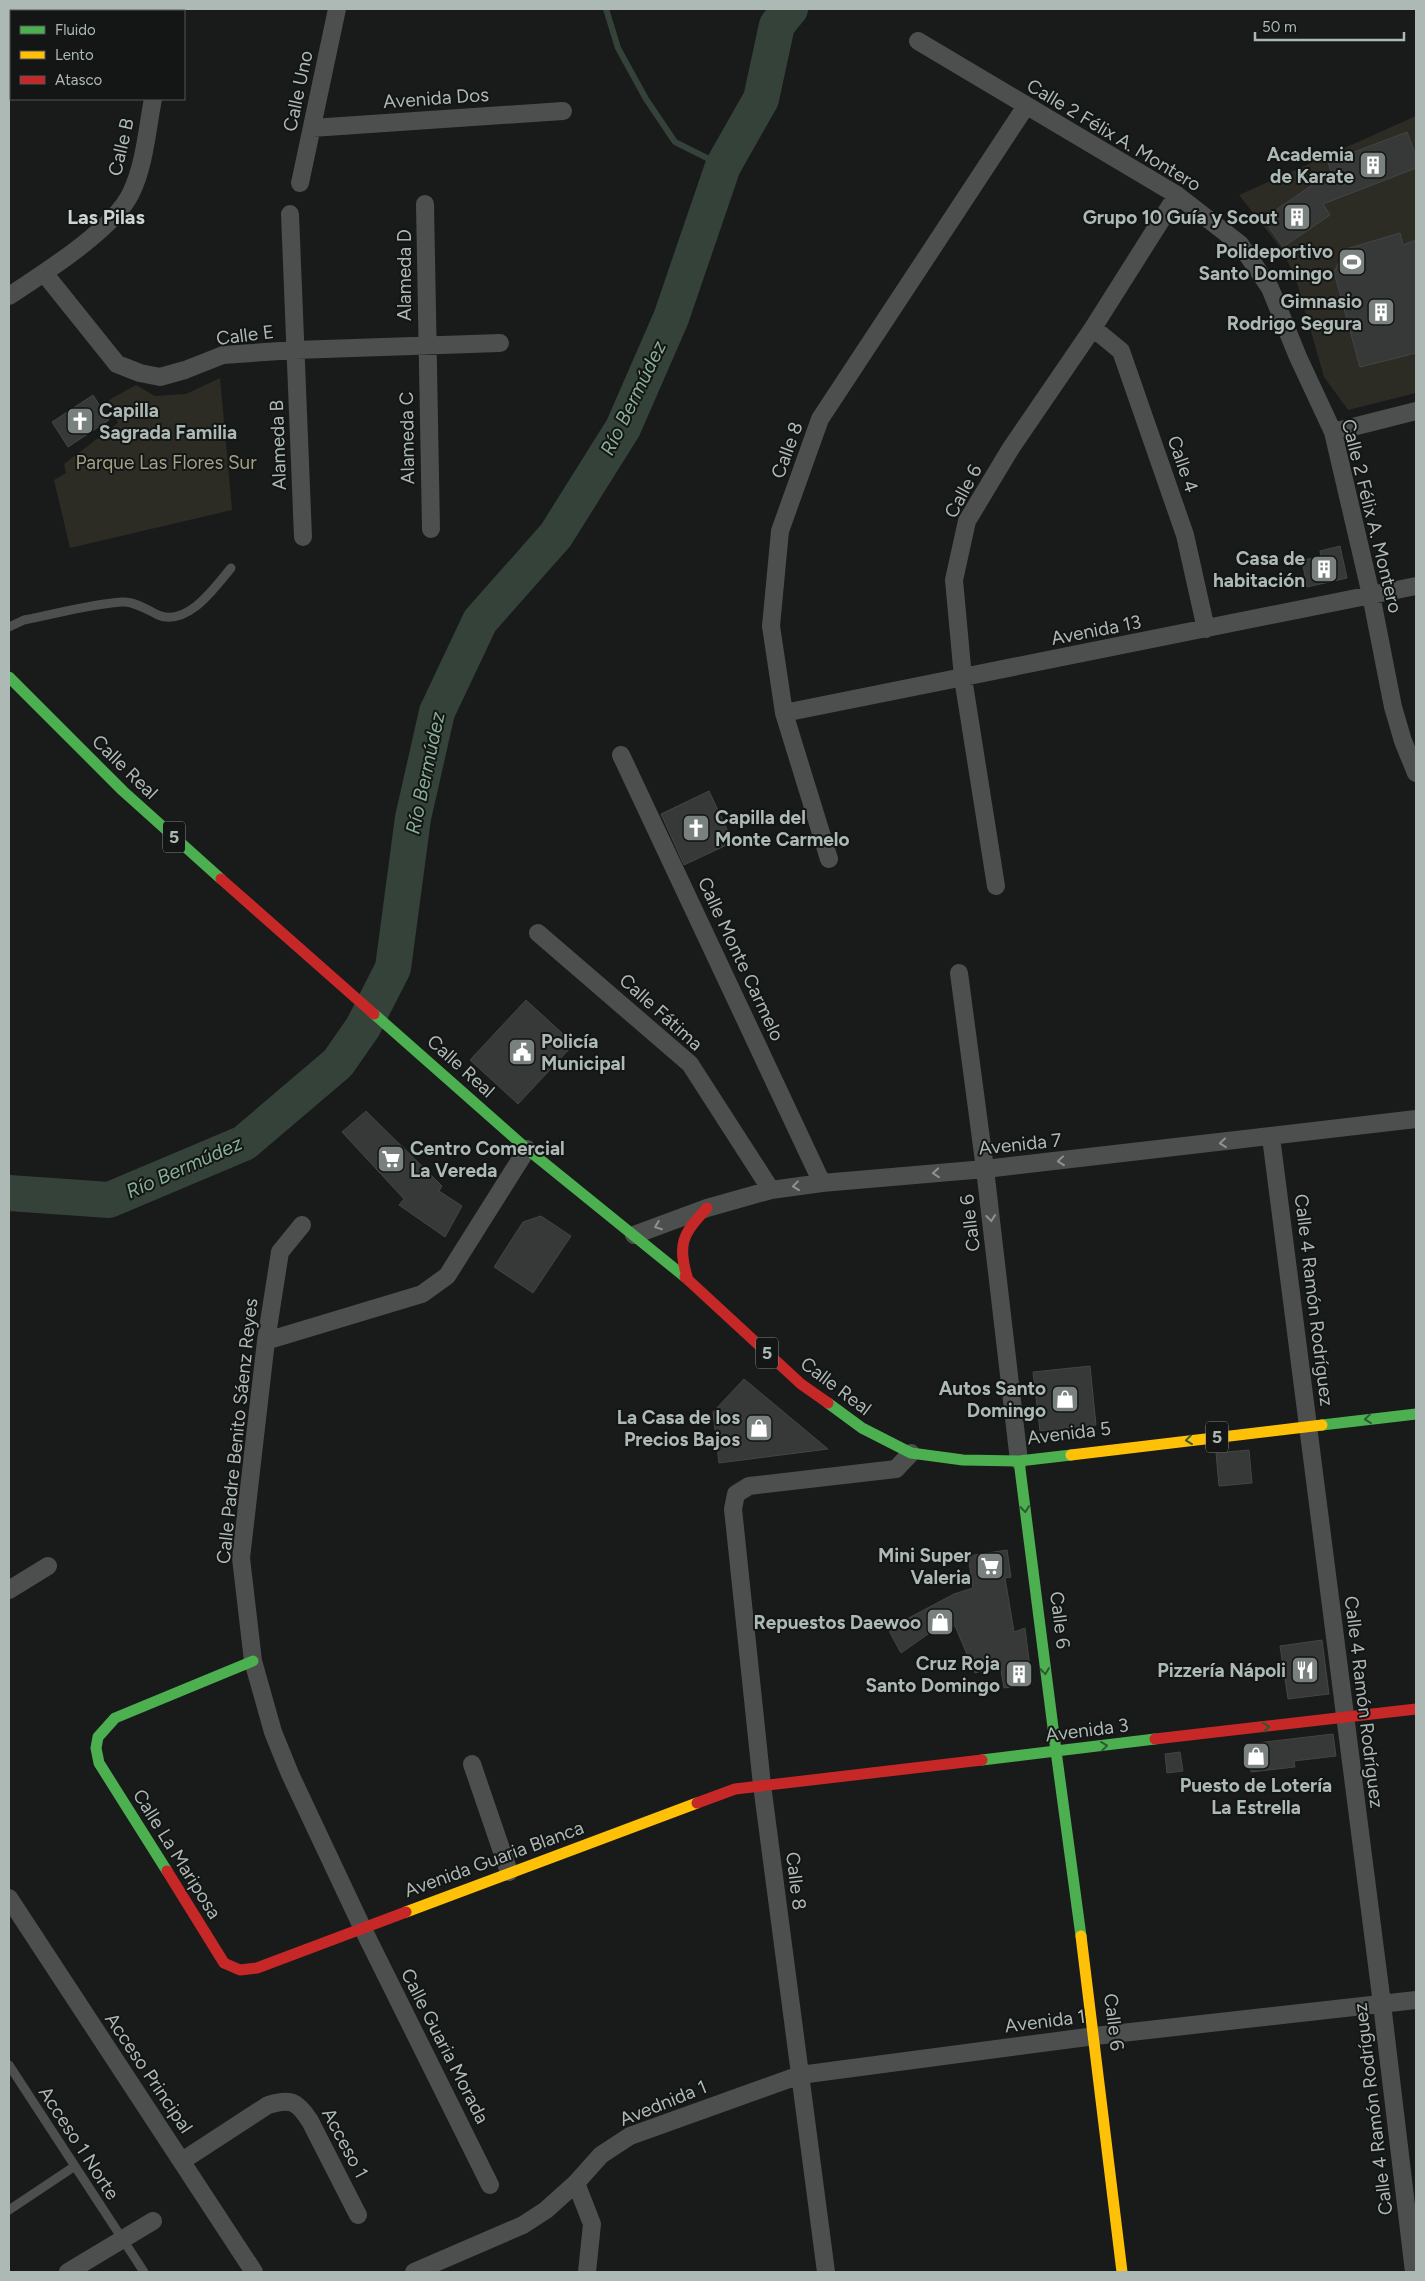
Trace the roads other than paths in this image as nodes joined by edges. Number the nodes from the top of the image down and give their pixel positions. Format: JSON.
{"nodes":[{"id":1,"x":337,"y":9,"type":"edge"},
{"id":2,"x":918,"y":41,"type":"dead end"},
{"id":3,"x":153,"y":100,"type":"edge"},
{"id":4,"x":1026,"y":106,"type":"junction"},
{"id":5,"x":563,"y":110,"type":"dead end"},
{"id":6,"x":312,"y":128,"type":"junction"},
{"id":7,"x":300,"y":183,"type":"dead end"},
{"id":8,"x":1177,"y":195,"type":"junction"},
{"id":9,"x":425,"y":204,"type":"dead end"},
{"id":10,"x":290,"y":214,"type":"dead end"},
{"id":11,"x":44,"y":273,"type":"junction"},
{"id":12,"x":9,"y":296,"type":"edge"},
{"id":13,"x":1093,"y":328,"type":"junction"},
{"id":14,"x":500,"y":343,"type":"dead end"},
{"id":15,"x":426,"y":346,"type":"junction"},
{"id":16,"x":295,"y":350,"type":"junction"},
{"id":17,"x":1416,"y":411,"type":"edge"},
{"id":18,"x":1333,"y":432,"type":"junction"},
{"id":19,"x":431,"y":528,"type":"dead end"},
{"id":20,"x":303,"y":537,"type":"dead end"},
{"id":21,"x":231,"y":568,"type":"dead end"},
{"id":22,"x":1416,"y":586,"type":"edge"},
{"id":23,"x":1372,"y":595,"type":"junction"},
{"id":24,"x":9,"y":627,"type":"edge"},
{"id":25,"x":1206,"y":629,"type":"junction"},
{"id":26,"x":9,"y":677,"type":"edge"},
{"id":27,"x":963,"y":678,"type":"junction"},
{"id":28,"x":784,"y":713,"type":"junction"},
{"id":29,"x":1410,"y":741,"type":"edge"},
{"id":30,"x":621,"y":754,"type":"dead end"},
{"id":31,"x":1416,"y":773,"type":"edge"},
{"id":32,"x":830,"y":859,"type":"dead end"},
{"id":33,"x":996,"y":886,"type":"dead end"},
{"id":34,"x":538,"y":933,"type":"dead end"},
{"id":35,"x":959,"y":974,"type":"dead end"},
{"id":36,"x":1416,"y":1119,"type":"edge"},
{"id":37,"x":1271,"y":1137,"type":"junction"},
{"id":38,"x":527,"y":1149,"type":"junction"},
{"id":39,"x":985,"y":1169,"type":"junction"},
{"id":40,"x":822,"y":1183,"type":"junction"},
{"id":41,"x":771,"y":1190,"type":"junction"},
{"id":42,"x":707,"y":1208,"type":"junction"},
{"id":43,"x":302,"y":1225,"type":"dead end"},
{"id":44,"x":634,"y":1236,"type":"junction"},
{"id":45,"x":688,"y":1280,"type":"junction"},
{"id":46,"x":266,"y":1341,"type":"junction"},
{"id":47,"x":1416,"y":1414,"type":"edge"},
{"id":48,"x":1309,"y":1426,"type":"junction"},
{"id":49,"x":911,"y":1454,"type":"junction"},
{"id":50,"x":1018,"y":1461,"type":"junction"},
{"id":51,"x":48,"y":1566,"type":"dead end"},
{"id":52,"x":9,"y":1590,"type":"edge"},
{"id":53,"x":253,"y":1661,"type":"junction"},
{"id":54,"x":1416,"y":1709,"type":"edge"},
{"id":55,"x":1344,"y":1718,"type":"junction"},
{"id":56,"x":1056,"y":1751,"type":"junction"},
{"id":57,"x":472,"y":1764,"type":"dead end"},
{"id":58,"x":762,"y":1785,"type":"junction"},
{"id":59,"x":509,"y":1872,"type":"junction"},
{"id":60,"x":9,"y":1898,"type":"edge"},
{"id":61,"x":362,"y":1927,"type":"junction"},
{"id":62,"x":240,"y":1970,"type":"joint"},
{"id":63,"x":1416,"y":2000,"type":"edge"},
{"id":64,"x":1382,"y":2004,"type":"junction"},
{"id":65,"x":1095,"y":2036,"type":"junction"},
{"id":66,"x":9,"y":2065,"type":"edge"},
{"id":67,"x":800,"y":2075,"type":"junction"},
{"id":68,"x":182,"y":2161,"type":"junction"},
{"id":69,"x":75,"y":2166,"type":"junction"},
{"id":70,"x":576,"y":2183,"type":"junction"},
{"id":71,"x":490,"y":2184,"type":"dead end"},
{"id":72,"x":9,"y":2210,"type":"edge"},
{"id":73,"x":358,"y":2215,"type":"dead end"},
{"id":74,"x":153,"y":2221,"type":"dead end"},
{"id":75,"x":122,"y":2240,"type":"junction"},
{"id":76,"x":68,"y":2272,"type":"edge"},
{"id":77,"x":144,"y":2272,"type":"edge"},
{"id":78,"x":254,"y":2272,"type":"edge"},
{"id":79,"x":414,"y":2272,"type":"edge"},
{"id":80,"x":587,"y":2272,"type":"edge"},
{"id":81,"x":826,"y":2272,"type":"edge"},
{"id":82,"x":1122,"y":2272,"type":"edge"},
{"id":83,"x":1414,"y":2272,"type":"edge"}],
"edges":[{"from":1,"to":6,"type":"street","name":"Calle Uno"},
{"from":2,"to":4,"type":"street","name":"Calle 2 Félix A. Montero"},
{"from":3,"to":11,"type":"street","name":"Calle B"},
{"from":4,"to":8,"type":"street","name":"Calle 2 Félix A. Montero"},
{"from":4,"to":28,"type":"street","name":"Calle 8"},
{"from":5,"to":6,"type":"street","name":"Avenida Dos"},
{"from":6,"to":7,"type":"street","name":"Calle Uno"},
{"from":8,"to":13,"type":"street","name":"Calle 6"},
{"from":8,"to":18,"type":"street","name":"Calle 2 Félix A. Montero"},
{"from":9,"to":15,"type":"street","name":"Alameda D"},
{"from":10,"to":16,"type":"street","name":"Alameda B"},
{"from":11,"to":12,"type":"street","name":"Calle B"},
{"from":11,"to":16,"type":"street","name":"Calle E"},
{"from":13,"to":25,"type":"street","name":"Calle 4"},
{"from":13,"to":27,"type":"street","name":"Calle 6"},
{"from":14,"to":15,"type":"street","name":"Calle E"},
{"from":15,"to":16,"type":"street","name":"Calle E"},
{"from":15,"to":19,"type":"street","name":"Alameda C"},
{"from":16,"to":20,"type":"street","name":"Alameda B"},
{"from":17,"to":18,"type":"street"},
{"from":18,"to":23,"type":"street","name":"Calle 2 Félix A. Montero"},
{"from":21,"to":24,"type":"lane"},
{"from":22,"to":23,"type":"street","name":"Avenida 13"},
{"from":23,"to":25,"type":"street","name":"Avenida 13"},
{"from":23,"to":29,"type":"street","name":"Calle 2 Félix A. Montero"},
{"from":25,"to":27,"type":"street","name":"Avenida 13"},
{"from":26,"to":38,"type":"main road","name":"Calle Real","number":"5"},
{"from":27,"to":28,"type":"street","name":"Avenida 13"},
{"from":27,"to":33,"type":"street","name":"Calle 6"},
{"from":28,"to":32,"type":"street","name":"Calle 8"},
{"from":29,"to":31,"type":"street","name":"Calle 2 Félix A. Montero"},
{"from":30,"to":40,"type":"street","name":"Calle Monte Carmelo"},
{"from":34,"to":41,"type":"street","name":"Calle Fátima"},
{"from":35,"to":39,"type":"street","name":"Calle 6"},
{"from":36,"to":37,"type":"street","name":"Avenida 7"},
{"from":37,"to":39,"type":"street","name":"Avenida 7","one_way":true},
{"from":37,"to":48,"type":"street","name":"Calle 4 Ramón Rodríguez"},
{"from":38,"to":44,"type":"main road","name":"Calle Real","number":"5"},
{"from":38,"to":46,"type":"street"},
{"from":39,"to":40,"type":"street","name":"Avenida 7","one_way":true},
{"from":39,"to":50,"type":"street","name":"Calle 6","one_way":true},
{"from":40,"to":41,"type":"street","name":"Avenida 7","one_way":true},
{"from":41,"to":42,"type":"street","name":"Avenida 7"},
{"from":42,"to":44,"type":"street","name":"Avenida 7","one_way":true},
{"from":42,"to":45,"type":"main road"},
{"from":43,"to":46,"type":"street","name":"Calle Padre Benito Sáenz Reyes"},
{"from":44,"to":45,"type":"main road","name":"Calle Real","number":"5"},
{"from":45,"to":49,"type":"main road","name":"Calle Real","number":"5"},
{"from":46,"to":53,"type":"street","name":"Calle Padre Benito Sáenz Reyes"},
{"from":47,"to":48,"type":"main road","name":"Avenida 5","number":"5","one_way":true},
{"from":48,"to":50,"type":"main road","name":"Avenida 5","number":"5","one_way":true},
{"from":48,"to":55,"type":"street","name":"Calle 4 Ramón Rodríguez"},
{"from":49,"to":50,"type":"main road","name":"Avenida 5","number":"5"},
{"from":49,"to":58,"type":"street","name":"Calle 8"},
{"from":50,"to":56,"type":"main road","name":"Calle 6","one_way":true},
{"from":51,"to":52,"type":"street"},
{"from":53,"to":61,"type":"street","name":"Calle Padre Benito Sáenz Reyes"},
{"from":53,"to":62,"type":"main road","name":"Calle La Mariposa"},
{"from":54,"to":55,"type":"main road","name":"Avenida 3"},
{"from":56,"to":55,"type":"main road","name":"Avenida 3","one_way":true},
{"from":55,"to":64,"type":"street","name":"Calle 4 Ramón Rodríguez"},
{"from":56,"to":58,"type":"main road","name":"Avenida 3"},
{"from":56,"to":65,"type":"main road","name":"Calle 6"},
{"from":57,"to":59,"type":"street"},
{"from":58,"to":59,"type":"main road","name":"Avenida Guaria Blanca"},
{"from":58,"to":67,"type":"street","name":"Calle 8"},
{"from":59,"to":61,"type":"main road","name":"Avenida Guaria Blanca"},
{"from":60,"to":68,"type":"street","name":"Acceso Principal"},
{"from":61,"to":62,"type":"main road","name":"Avenida Guaria Blanca"},
{"from":61,"to":71,"type":"street","name":"Calle Guaria Morada"},
{"from":63,"to":64,"type":"street","name":"Avenida 1"},
{"from":64,"to":65,"type":"street","name":"Avenida 1"},
{"from":64,"to":83,"type":"street","name":"Calle 4 Ramón Rodríguez"},
{"from":65,"to":67,"type":"street","name":"Avenida 1"},
{"from":65,"to":82,"type":"main road","name":"Calle 6"},
{"from":66,"to":69,"type":"lane","name":"Acceso 1 Norte"},
{"from":67,"to":70,"type":"street","name":"Avednida 1"},
{"from":67,"to":81,"type":"street","name":"Calle 8"},
{"from":68,"to":73,"type":"street","name":"Acceso 1"},
{"from":68,"to":78,"type":"street","name":"Acceso Principal"},
{"from":69,"to":72,"type":"lane"},
{"from":69,"to":75,"type":"lane","name":"Acceso 1 Norte"},
{"from":70,"to":79,"type":"street","name":"Avednida 1"},
{"from":70,"to":80,"type":"street"},
{"from":74,"to":75,"type":"street"},
{"from":75,"to":76,"type":"street"},
{"from":75,"to":77,"type":"lane","name":"Acceso 1 Norte"}]}
